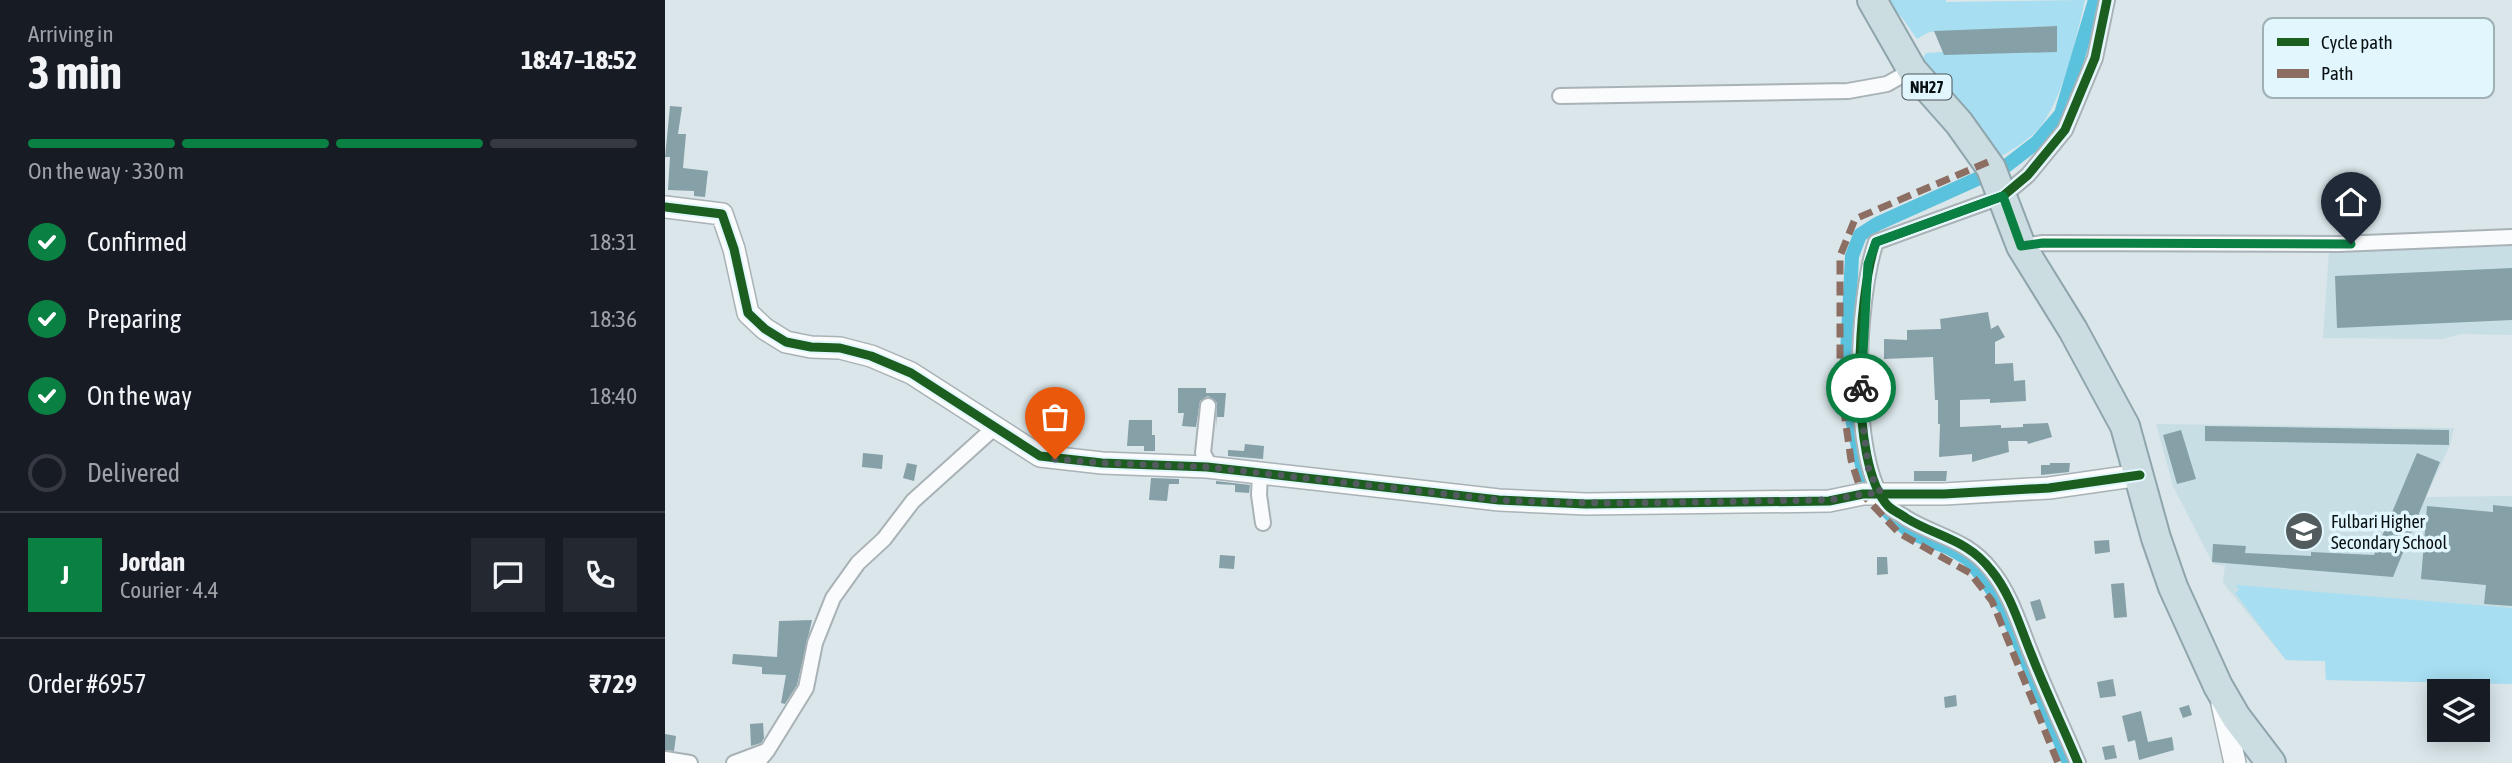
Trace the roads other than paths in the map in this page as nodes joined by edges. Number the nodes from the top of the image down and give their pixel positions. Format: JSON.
{"nodes":[{"id":1,"x":1872,"y":0,"type":"edge"},
{"id":2,"x":2107,"y":0,"type":"edge"},
{"id":3,"x":1912,"y":70,"type":"junction"},
{"id":4,"x":1560,"y":96,"type":"dead end"},
{"id":5,"x":1998,"y":184,"type":"junction"},
{"id":6,"x":665,"y":207,"type":"edge"},
{"id":7,"x":2512,"y":237,"type":"edge"},
{"id":8,"x":2021,"y":246,"type":"junction"},
{"id":9,"x":1208,"y":406,"type":"dead end"},
{"id":10,"x":995,"y":428,"type":"junction"},
{"id":11,"x":1207,"y":460,"type":"junction"},
{"id":12,"x":1260,"y":473,"type":"junction"},
{"id":13,"x":2140,"y":475,"type":"junction"},
{"id":14,"x":1874,"y":493,"type":"junction"},
{"id":15,"x":1263,"y":523,"type":"dead end"},
{"id":16,"x":2218,"y":687,"type":"junction"},
{"id":17,"x":767,"y":751,"type":"junction"},
{"id":18,"x":665,"y":759,"type":"edge"},
{"id":19,"x":690,"y":763,"type":"edge"},
{"id":20,"x":734,"y":763,"type":"edge"},
{"id":21,"x":757,"y":763,"type":"edge"},
{"id":22,"x":2078,"y":763,"type":"edge"},
{"id":23,"x":2235,"y":763,"type":"edge"},
{"id":24,"x":2271,"y":763,"type":"edge"}],
"edges":[{"from":1,"to":3,"type":"highway","number":"NH27"},
{"from":2,"to":5,"type":"street"},
{"from":3,"to":4,"type":"street"},
{"from":3,"to":5,"type":"highway","number":"NH27"},
{"from":5,"to":8,"type":"highway","number":"NH27"},
{"from":5,"to":14,"type":"street"},
{"from":6,"to":10,"type":"street"},
{"from":7,"to":8,"type":"street"},
{"from":8,"to":13,"type":"highway","number":"NH27"},
{"from":9,"to":11,"type":"street"},
{"from":10,"to":11,"type":"street"},
{"from":10,"to":17,"type":"street"},
{"from":11,"to":12,"type":"street"},
{"from":12,"to":14,"type":"street"},
{"from":12,"to":15,"type":"street"},
{"from":13,"to":14,"type":"street"},
{"from":13,"to":16,"type":"highway","number":"NH27"},
{"from":14,"to":22,"type":"street"},
{"from":16,"to":23,"type":"street"},
{"from":16,"to":24,"type":"highway","number":"NH27"},
{"from":17,"to":20,"type":"street"},
{"from":17,"to":21,"type":"street"},
{"from":18,"to":19,"type":"street"}]}
